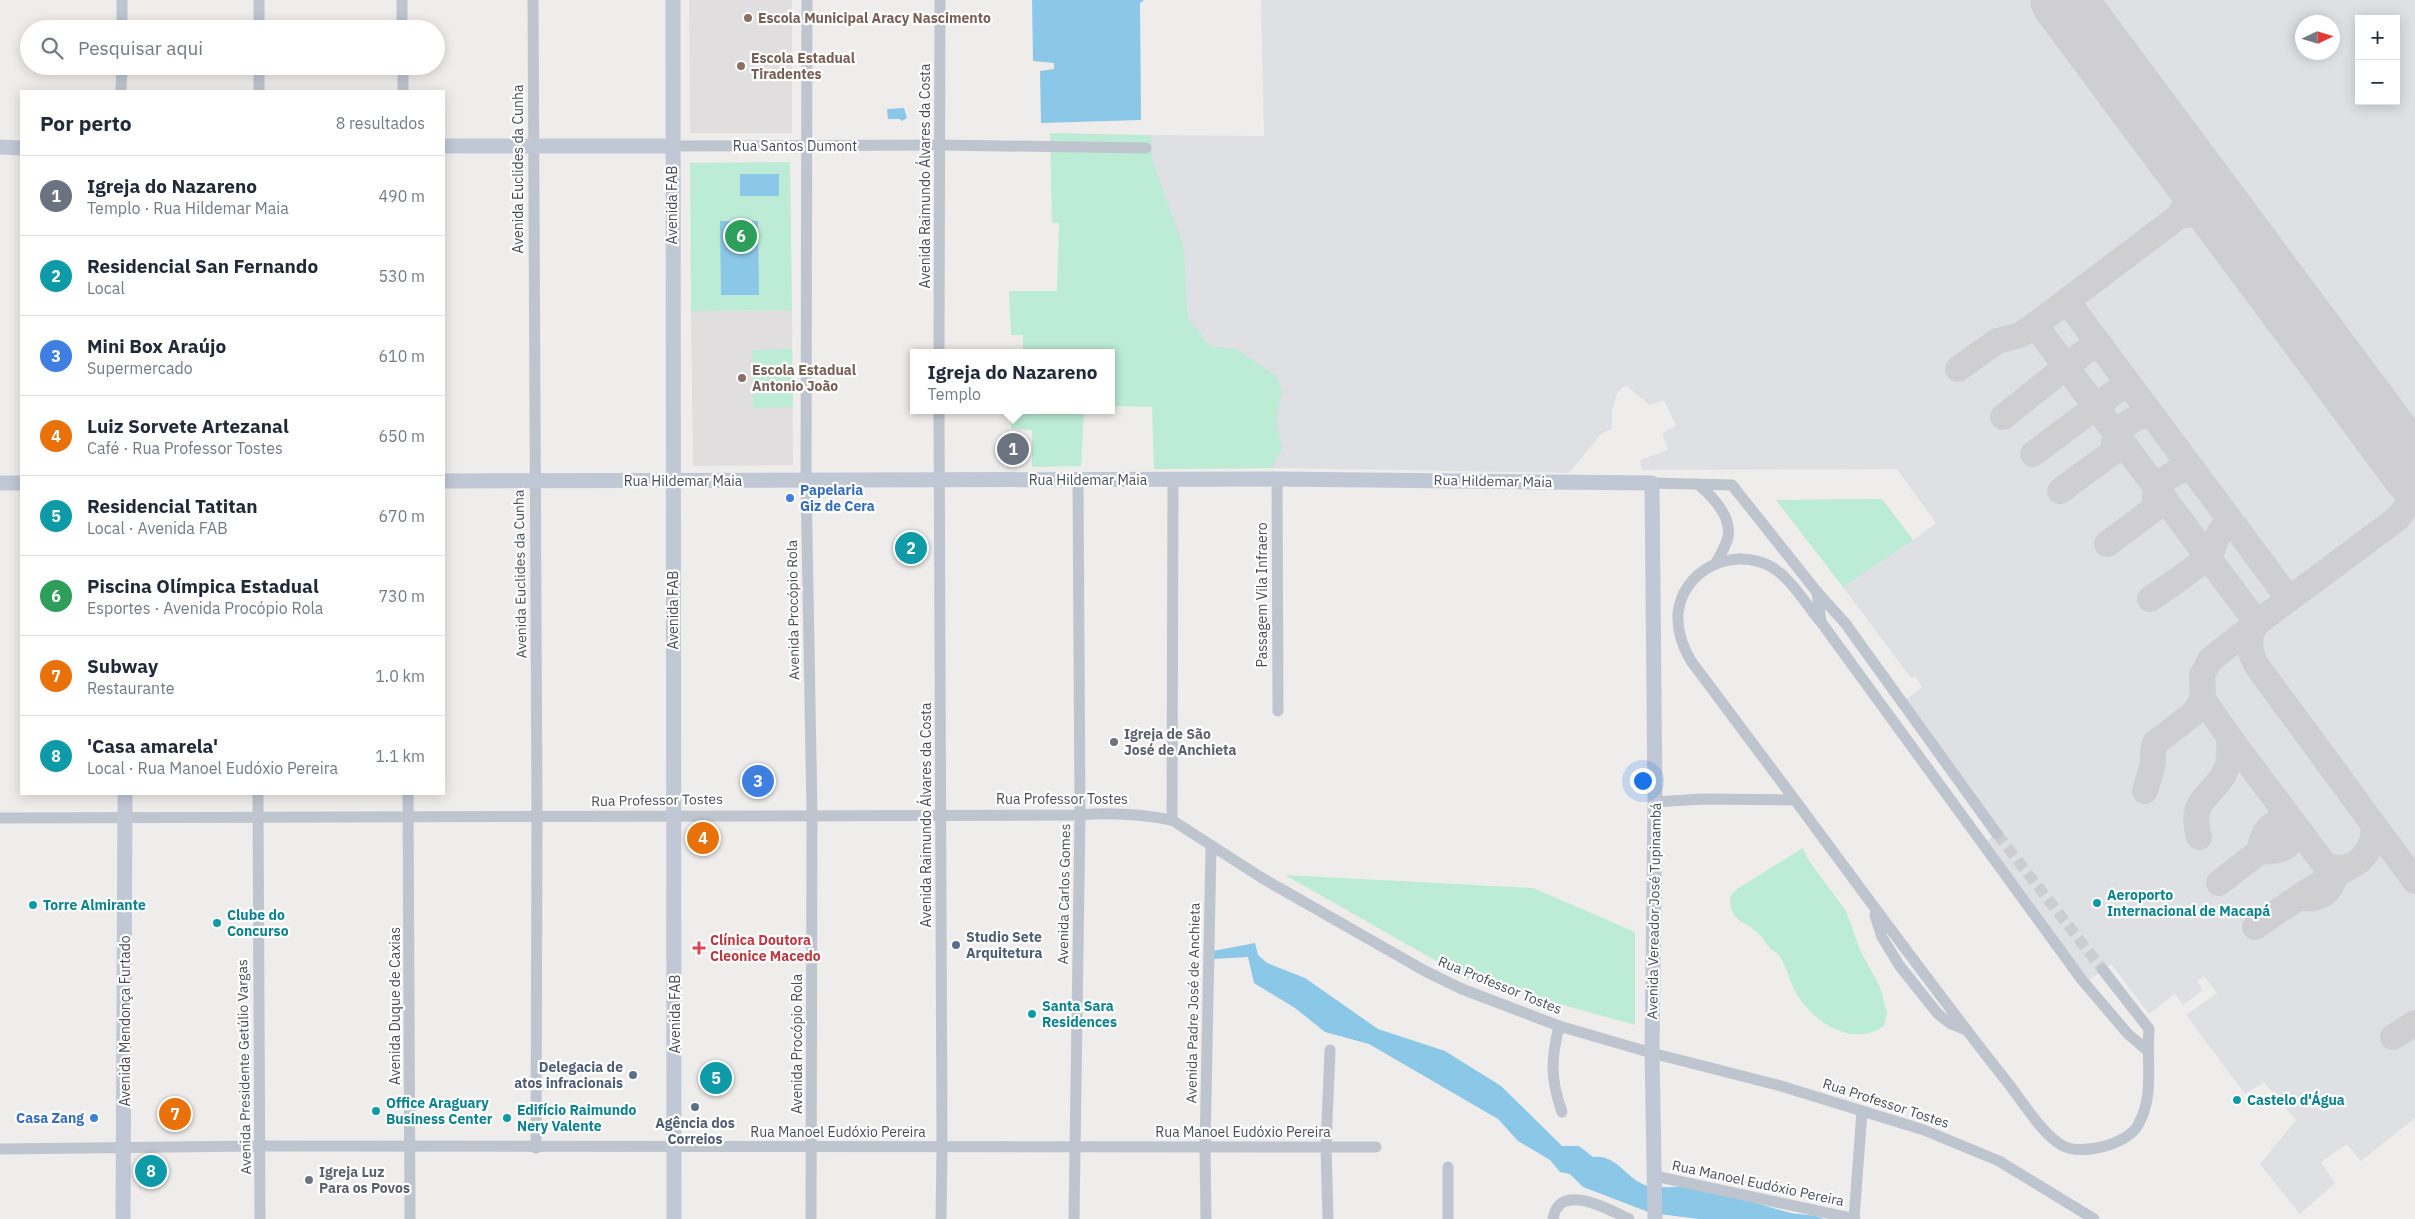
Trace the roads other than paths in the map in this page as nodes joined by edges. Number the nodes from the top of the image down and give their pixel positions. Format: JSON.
{"nodes":[{"id":1,"x":122,"y":0,"type":"edge"},
{"id":2,"x":259,"y":0,"type":"edge"},
{"id":3,"x":402,"y":0,"type":"edge"},
{"id":4,"x":533,"y":0,"type":"edge"},
{"id":5,"x":673,"y":0,"type":"edge"},
{"id":6,"x":807,"y":0,"type":"edge"},
{"id":7,"x":940,"y":0,"type":"edge"},
{"id":8,"x":122,"y":20,"type":"edge"},
{"id":9,"x":259,"y":20,"type":"edge"},
{"id":10,"x":402,"y":20,"type":"edge"},
{"id":11,"x":122,"y":75,"type":"edge"},
{"id":12,"x":259,"y":75,"type":"edge"},
{"id":13,"x":403,"y":75,"type":"edge"},
{"id":14,"x":121,"y":90,"type":"edge"},
{"id":15,"x":259,"y":90,"type":"edge"},
{"id":16,"x":403,"y":90,"type":"edge"},
{"id":17,"x":940,"y":145,"type":"junction"},
{"id":18,"x":445,"y":146,"type":"edge"},
{"id":19,"x":534,"y":146,"type":"junction"},
{"id":20,"x":672,"y":146,"type":"junction"},
{"id":21,"x":807,"y":146,"type":"junction"},
{"id":22,"x":0,"y":147,"type":"edge"},
{"id":23,"x":20,"y":148,"type":"edge"},
{"id":24,"x":1146,"y":148,"type":"dead end"},
{"id":25,"x":939,"y":349,"type":"edge"},
{"id":26,"x":939,"y":414,"type":"edge"},
{"id":27,"x":1277,"y":479,"type":"junction"},
{"id":28,"x":806,"y":480,"type":"junction"},
{"id":29,"x":939,"y":480,"type":"junction"},
{"id":30,"x":1078,"y":480,"type":"junction"},
{"id":31,"x":1173,"y":480,"type":"junction"},
{"id":32,"x":445,"y":481,"type":"edge"},
{"id":33,"x":0,"y":482,"type":"edge"},
{"id":34,"x":534,"y":482,"type":"junction"},
{"id":35,"x":672,"y":482,"type":"junction"},
{"id":36,"x":20,"y":483,"type":"edge"},
{"id":37,"x":1652,"y":483,"type":"junction"},
{"id":38,"x":1698,"y":484,"type":"junction"},
{"id":39,"x":1716,"y":563,"type":"junction"},
{"id":40,"x":1817,"y":592,"type":"junction"},
{"id":41,"x":1821,"y":622,"type":"junction"},
{"id":42,"x":1278,"y":711,"type":"dead end"},
{"id":43,"x":125,"y":795,"type":"edge"},
{"id":44,"x":258,"y":795,"type":"edge"},
{"id":45,"x":408,"y":795,"type":"edge"},
{"id":46,"x":1795,"y":800,"type":"junction"},
{"id":47,"x":1655,"y":802,"type":"junction"},
{"id":48,"x":673,"y":814,"type":"junction"},
{"id":49,"x":812,"y":814,"type":"junction"},
{"id":50,"x":941,"y":814,"type":"junction"},
{"id":51,"x":1080,"y":814,"type":"junction"},
{"id":52,"x":258,"y":816,"type":"junction"},
{"id":53,"x":125,"y":817,"type":"junction"},
{"id":54,"x":408,"y":817,"type":"junction"},
{"id":55,"x":537,"y":817,"type":"junction"},
{"id":56,"x":0,"y":818,"type":"edge"},
{"id":57,"x":1172,"y":820,"type":"junction"},
{"id":58,"x":1996,"y":834,"type":"tunnel mouth"},
{"id":59,"x":1211,"y":847,"type":"junction"},
{"id":60,"x":2103,"y":970,"type":"tunnel mouth"},
{"id":61,"x":1559,"y":1026,"type":"junction"},
{"id":62,"x":1330,"y":1050,"type":"dead end"},
{"id":63,"x":2147,"y":1050,"type":"junction"},
{"id":64,"x":1652,"y":1053,"type":"junction"},
{"id":65,"x":1862,"y":1111,"type":"junction"},
{"id":66,"x":1562,"y":1112,"type":"dead end"},
{"id":67,"x":260,"y":1146,"type":"junction"},
{"id":68,"x":1326,"y":1146,"type":"junction"},
{"id":69,"x":410,"y":1147,"type":"junction"},
{"id":70,"x":812,"y":1147,"type":"junction"},
{"id":71,"x":942,"y":1147,"type":"junction"},
{"id":72,"x":1074,"y":1147,"type":"junction"},
{"id":73,"x":1376,"y":1147,"type":"dead end"},
{"id":74,"x":124,"y":1148,"type":"junction"},
{"id":75,"x":536,"y":1148,"type":"junction"},
{"id":76,"x":675,"y":1148,"type":"junction"},
{"id":77,"x":1205,"y":1148,"type":"junction"},
{"id":78,"x":0,"y":1149,"type":"edge"},
{"id":79,"x":1448,"y":1167,"type":"dead end"},
{"id":80,"x":1655,"y":1179,"type":"junction"},
{"id":81,"x":1655,"y":1218,"type":"edge"},
{"id":82,"x":124,"y":1219,"type":"edge"},
{"id":83,"x":260,"y":1219,"type":"edge"},
{"id":84,"x":410,"y":1219,"type":"edge"},
{"id":85,"x":674,"y":1219,"type":"edge"},
{"id":86,"x":811,"y":1219,"type":"edge"},
{"id":87,"x":941,"y":1219,"type":"edge"},
{"id":88,"x":1074,"y":1219,"type":"edge"},
{"id":89,"x":1206,"y":1219,"type":"edge"},
{"id":90,"x":1328,"y":1219,"type":"edge"},
{"id":91,"x":1448,"y":1219,"type":"edge"},
{"id":92,"x":1553,"y":1219,"type":"edge"},
{"id":93,"x":1629,"y":1219,"type":"edge"},
{"id":94,"x":1855,"y":1219,"type":"edge"},
{"id":95,"x":2094,"y":1219,"type":"edge"}],
"edges":[{"from":1,"to":8,"type":"street"},
{"from":2,"to":9,"type":"street"},
{"from":3,"to":10,"type":"street"},
{"from":4,"to":19,"type":"street","name":"Avenida Euclides da Cunha"},
{"from":5,"to":20,"type":"street","name":"Avenida FAB"},
{"from":6,"to":21,"type":"street","name":"Avenida Procópio Rola"},
{"from":7,"to":17,"type":"street","name":"Avenida Raimundo Álvares da Costa"},
{"from":11,"to":14,"type":"street"},
{"from":12,"to":15,"type":"street"},
{"from":13,"to":16,"type":"street"},
{"from":17,"to":21,"type":"street","name":"Rua Santos Dumont"},
{"from":17,"to":24,"type":"street","name":"Rua Santos Dumont"},
{"from":17,"to":25,"type":"street","name":"Avenida Raimundo Álvares da Costa"},
{"from":18,"to":19,"type":"street","name":"Rua Santos Dumont"},
{"from":19,"to":20,"type":"street","name":"Rua Santos Dumont"},
{"from":19,"to":34,"type":"street","name":"Avenida Euclides da Cunha"},
{"from":20,"to":21,"type":"street","name":"Rua Santos Dumont"},
{"from":20,"to":35,"type":"street","name":"Avenida FAB"},
{"from":21,"to":28,"type":"street","name":"Avenida Procópio Rola"},
{"from":22,"to":23,"type":"street"},
{"from":26,"to":29,"type":"street","name":"Avenida Raimundo Álvares da Costa"},
{"from":27,"to":31,"type":"street","name":"Rua Hildemar Maia"},
{"from":27,"to":37,"type":"street","name":"Rua Hildemar Maia"},
{"from":27,"to":42,"type":"street","name":"Passagem Vila Infraero"},
{"from":28,"to":29,"type":"street","name":"Rua Hildemar Maia"},
{"from":28,"to":35,"type":"street","name":"Rua Hildemar Maia"},
{"from":28,"to":49,"type":"street","name":"Avenida Procópio Rola"},
{"from":29,"to":30,"type":"street","name":"Rua Hildemar Maia"},
{"from":29,"to":50,"type":"street","name":"Avenida Raimundo Álvares da Costa"},
{"from":30,"to":31,"type":"street","name":"Rua Hildemar Maia"},
{"from":30,"to":51,"type":"street","name":"Avenida Carlos Gomes"},
{"from":31,"to":57,"type":"street"},
{"from":32,"to":34,"type":"street","name":"Rua Hildemar Maia"},
{"from":33,"to":36,"type":"street"},
{"from":34,"to":35,"type":"street","name":"Rua Hildemar Maia"},
{"from":34,"to":55,"type":"street","name":"Avenida Euclides da Cunha"},
{"from":35,"to":48,"type":"street","name":"Avenida FAB"},
{"from":37,"to":38,"type":"street","name":"Rua Hildemar Maia"},
{"from":37,"to":47,"type":"street","name":"Avenida Vereador José Tupinambá"},
{"from":38,"to":39,"type":"street"},
{"from":38,"to":40,"type":"street","name":"Rua Hildemar Maia"},
{"from":39,"to":41,"type":"street"},
{"from":39,"to":46,"type":"street"},
{"from":40,"to":41,"type":"street"},
{"from":40,"to":58,"type":"street"},
{"from":41,"to":63,"type":"street"},
{"from":43,"to":53,"type":"street","name":"Avenida Mendonça Furtado"},
{"from":44,"to":52,"type":"street","name":"Avenida Presidente Getúlio Vargas"},
{"from":45,"to":54,"type":"street","name":"Avenida Duque de Caxias"},
{"from":46,"to":47,"type":"street"},
{"from":46,"to":63,"type":"street"},
{"from":47,"to":64,"type":"street","name":"Avenida Vereador José Tupinambá"},
{"from":48,"to":49,"type":"street","name":"Rua Professor Tostes"},
{"from":48,"to":55,"type":"street","name":"Rua Professor Tostes"},
{"from":48,"to":76,"type":"street","name":"Avenida FAB"},
{"from":49,"to":50,"type":"street","name":"Rua Professor Tostes"},
{"from":49,"to":70,"type":"street","name":"Avenida Procópio Rola"},
{"from":50,"to":51,"type":"street","name":"Rua Professor Tostes"},
{"from":50,"to":71,"type":"street","name":"Avenida Raimundo Álvares da Costa"},
{"from":51,"to":57,"type":"street","name":"Rua Professor Tostes"},
{"from":51,"to":72,"type":"street","name":"Avenida Carlos Gomes"},
{"from":52,"to":53,"type":"street","name":"Rua Professor Tostes"},
{"from":52,"to":54,"type":"street","name":"Rua Professor Tostes"},
{"from":52,"to":67,"type":"street","name":"Avenida Presidente Getúlio Vargas"},
{"from":53,"to":56,"type":"street","name":"Rua Professor Tostes"},
{"from":53,"to":74,"type":"street","name":"Avenida Mendonça Furtado"},
{"from":54,"to":55,"type":"street","name":"Rua Professor Tostes"},
{"from":54,"to":69,"type":"street","name":"Avenida Duque de Caxias"},
{"from":55,"to":75,"type":"street","name":"Avenida Euclides da Cunha"},
{"from":57,"to":59,"type":"street","name":"Rua Professor Tostes"},
{"from":59,"to":61,"type":"street","name":"Rua Professor Tostes"},
{"from":59,"to":77,"type":"street","name":"Avenida Padre José de Anchieta"},
{"from":60,"to":63,"type":"street"},
{"from":61,"to":64,"type":"street","name":"Rua Professor Tostes"},
{"from":61,"to":66,"type":"street"},
{"from":62,"to":68,"type":"street"},
{"from":64,"to":65,"type":"street","name":"Rua Professor Tostes"},
{"from":64,"to":80,"type":"street","name":"Avenida Vereador José Tupinambá"},
{"from":65,"to":94,"type":"street"},
{"from":65,"to":95,"type":"street","name":"Rua Professor Tostes"},
{"from":67,"to":69,"type":"street","name":"Rua Manoel Eudóxio Pereira"},
{"from":67,"to":74,"type":"street","name":"Rua Manoel Eudóxio Pereira"},
{"from":67,"to":83,"type":"street","name":"Avenida Presidente Getúlio Vargas"},
{"from":68,"to":73,"type":"street","name":"Rua Manoel Eudóxio Pereira"},
{"from":68,"to":77,"type":"street","name":"Rua Manoel Eudóxio Pereira"},
{"from":68,"to":90,"type":"street"},
{"from":69,"to":75,"type":"street","name":"Rua Manoel Eudóxio Pereira"},
{"from":69,"to":84,"type":"street","name":"Avenida Duque de Caxias"},
{"from":70,"to":71,"type":"street","name":"Rua Manoel Eudóxio Pereira"},
{"from":70,"to":76,"type":"street","name":"Rua Manoel Eudóxio Pereira"},
{"from":70,"to":86,"type":"street","name":"Avenida Procópio Rola"},
{"from":71,"to":72,"type":"street","name":"Rua Manoel Eudóxio Pereira"},
{"from":71,"to":87,"type":"street","name":"Avenida Raimundo Álvares da Costa"},
{"from":72,"to":77,"type":"street","name":"Rua Manoel Eudóxio Pereira"},
{"from":72,"to":88,"type":"street","name":"Avenida Carlos Gomes"},
{"from":74,"to":78,"type":"street","name":"Rua Manoel Eudóxio Pereira"},
{"from":74,"to":82,"type":"street","name":"Avenida Mendonça Furtado"},
{"from":75,"to":76,"type":"street","name":"Rua Manoel Eudóxio Pereira"},
{"from":76,"to":85,"type":"street","name":"Avenida FAB"},
{"from":77,"to":89,"type":"street","name":"Avenida Padre José de Anchieta"},
{"from":79,"to":91,"type":"street"},
{"from":80,"to":81,"type":"street","name":"Avenida Vereador José Tupinambá"},
{"from":80,"to":94,"type":"street","name":"Rua Manoel Eudóxio Pereira"},
{"from":92,"to":93,"type":"street"}]}
